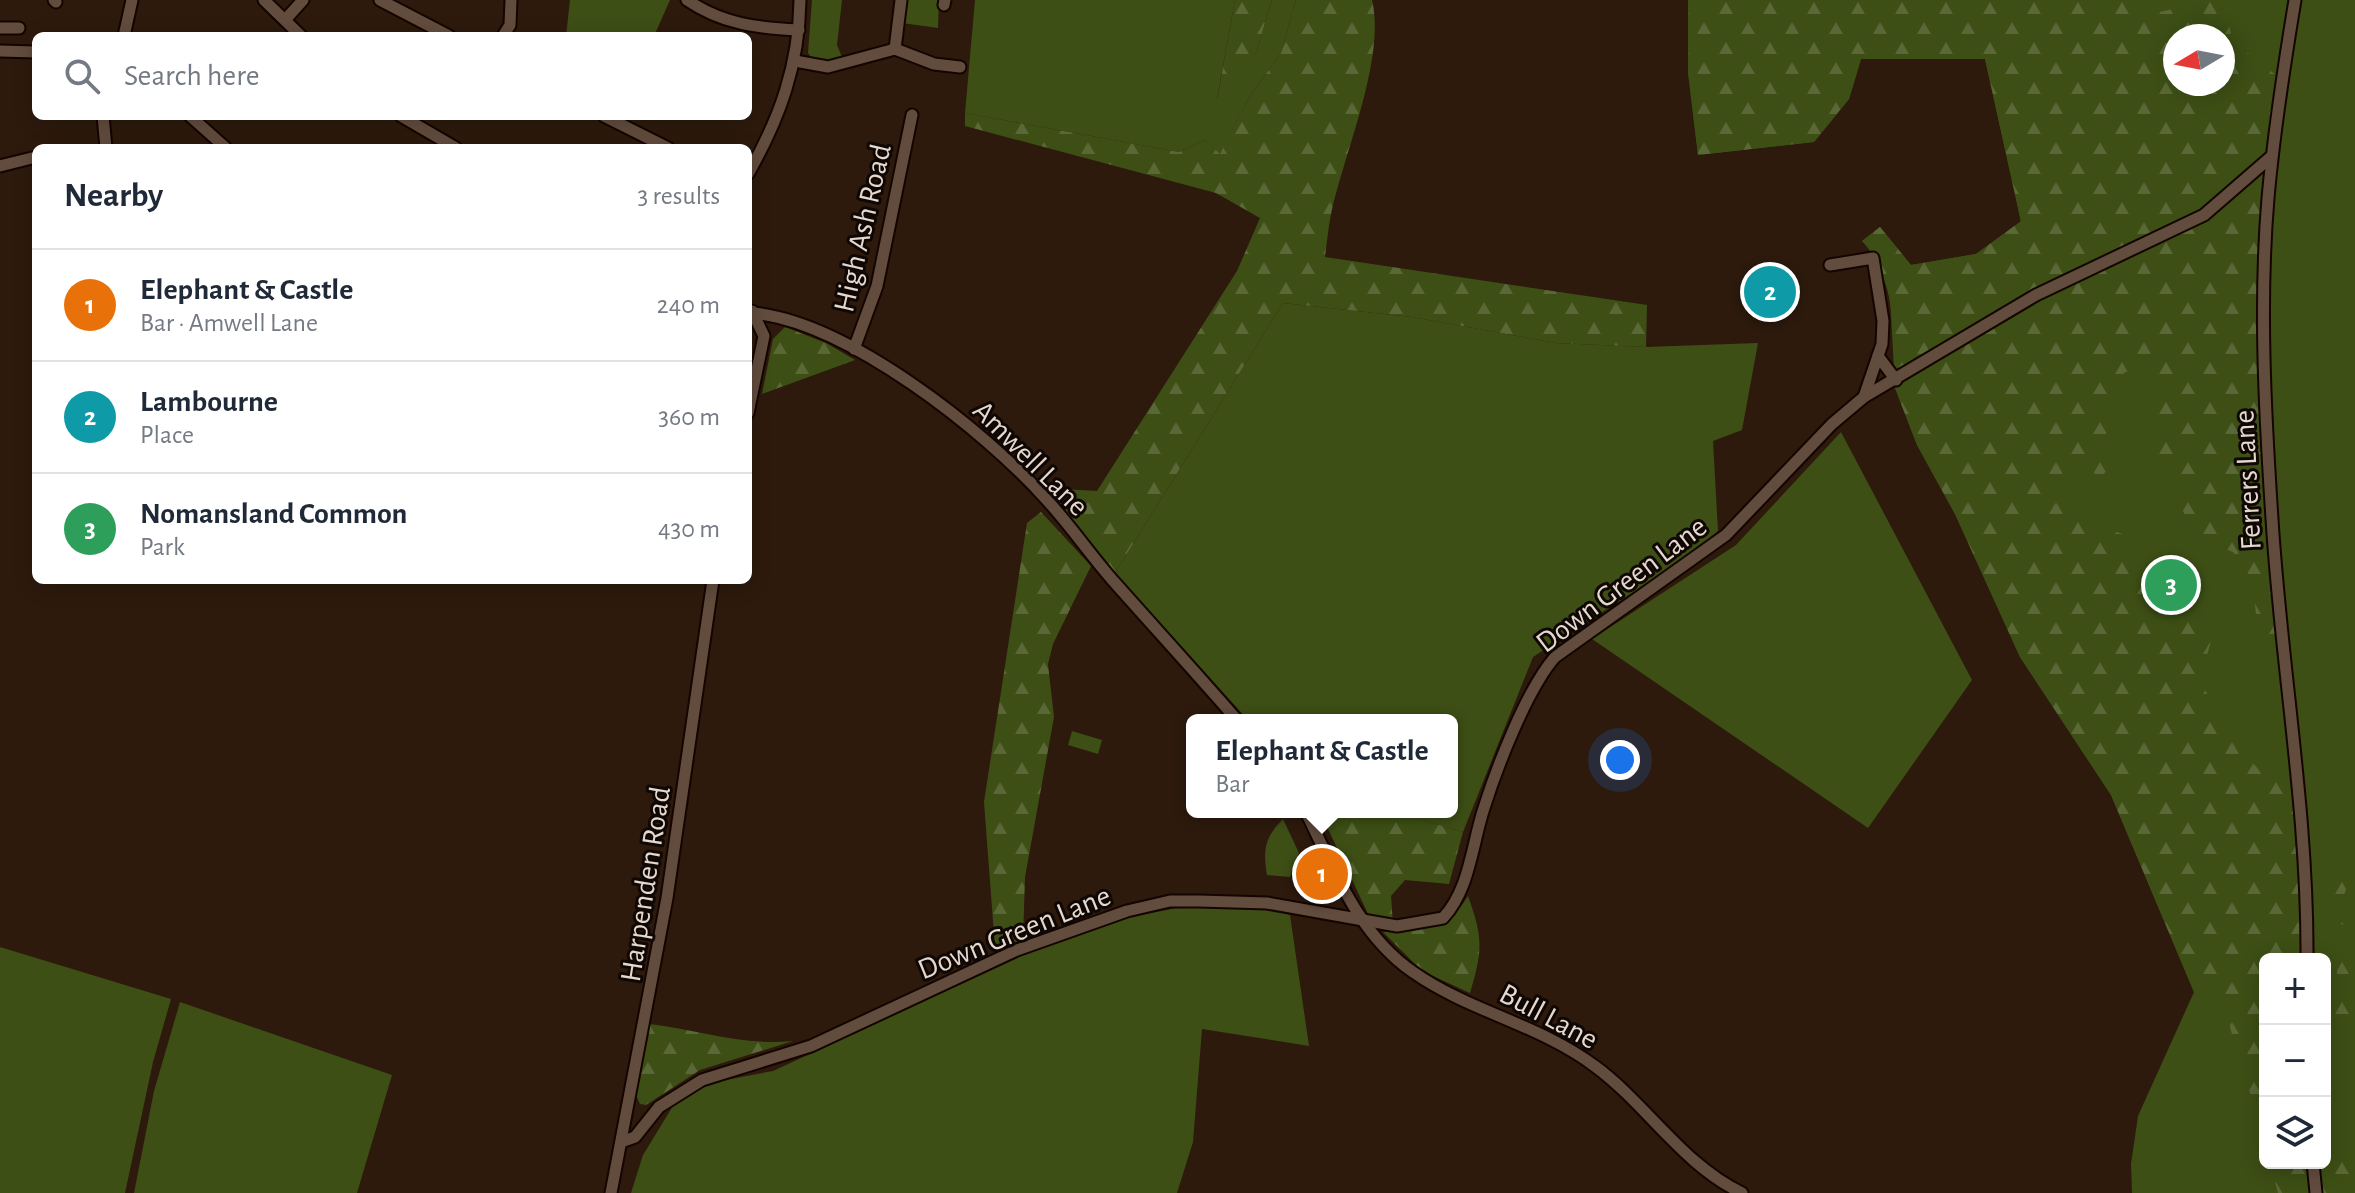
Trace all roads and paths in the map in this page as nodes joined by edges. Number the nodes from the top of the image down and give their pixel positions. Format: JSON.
{"nodes":[{"id":1,"x":132,"y":0,"type":"edge"},
{"id":2,"x":264,"y":0,"type":"edge"},
{"id":3,"x":303,"y":0,"type":"edge"},
{"id":4,"x":380,"y":0,"type":"edge"},
{"id":5,"x":511,"y":0,"type":"edge"},
{"id":6,"x":687,"y":0,"type":"edge"},
{"id":7,"x":800,"y":0,"type":"edge"},
{"id":8,"x":901,"y":0,"type":"edge"},
{"id":9,"x":2295,"y":0,"type":"edge"},
{"id":10,"x":285,"y":20,"type":"junction"},
{"id":11,"x":0,"y":28,"type":"edge"},
{"id":12,"x":19,"y":28,"type":"dead end"},
{"id":13,"x":799,"y":30,"type":"junction"},
{"id":14,"x":125,"y":32,"type":"edge"},
{"id":15,"x":297,"y":32,"type":"edge"},
{"id":16,"x":441,"y":32,"type":"edge"},
{"id":17,"x":506,"y":32,"type":"edge"},
{"id":18,"x":895,"y":49,"type":"junction"},
{"id":19,"x":0,"y":51,"type":"edge"},
{"id":20,"x":32,"y":52,"type":"edge"},
{"id":21,"x":795,"y":61,"type":"junction"},
{"id":22,"x":960,"y":67,"type":"dead end"},
{"id":23,"x":912,"y":115,"type":"dead end"},
{"id":24,"x":103,"y":120,"type":"edge"},
{"id":25,"x":194,"y":120,"type":"edge"},
{"id":26,"x":408,"y":120,"type":"edge"},
{"id":27,"x":612,"y":120,"type":"edge"},
{"id":28,"x":106,"y":144,"type":"edge"},
{"id":29,"x":222,"y":144,"type":"edge"},
{"id":30,"x":449,"y":144,"type":"edge"},
{"id":31,"x":660,"y":144,"type":"edge"},
{"id":32,"x":2272,"y":156,"type":"junction"},
{"id":33,"x":32,"y":158,"type":"edge"},
{"id":34,"x":0,"y":166,"type":"edge"},
{"id":35,"x":752,"y":166,"type":"edge"},
{"id":36,"x":1830,"y":265,"type":"dead end"},
{"id":37,"x":752,"y":310,"type":"edge"},
{"id":38,"x":752,"y":312,"type":"edge"},
{"id":39,"x":781,"y":318,"type":"junction"},
{"id":40,"x":764,"y":336,"type":"junction"},
{"id":41,"x":854,"y":349,"type":"junction"},
{"id":42,"x":1878,"y":356,"type":"junction"},
{"id":43,"x":1896,"y":380,"type":"junction"},
{"id":44,"x":752,"y":394,"type":"edge"},
{"id":45,"x":1864,"y":397,"type":"junction"},
{"id":46,"x":712,"y":584,"type":"edge"},
{"id":47,"x":1232,"y":714,"type":"edge"},
{"id":48,"x":1309,"y":818,"type":"edge"},
{"id":49,"x":1364,"y":923,"type":"junction"},
{"id":50,"x":2307,"y":953,"type":"edge"},
{"id":51,"x":621,"y":1142,"type":"junction"},
{"id":52,"x":2314,"y":1169,"type":"edge"},
{"id":53,"x":611,"y":1193,"type":"edge"},
{"id":54,"x":1742,"y":1193,"type":"edge"},
{"id":55,"x":2316,"y":1193,"type":"edge"}],
"edges":[{"from":1,"to":14,"type":"street"},
{"from":2,"to":10,"type":"street"},
{"from":3,"to":10,"type":"street"},
{"from":4,"to":16,"type":"street"},
{"from":5,"to":17,"type":"street"},
{"from":6,"to":13,"type":"street"},
{"from":7,"to":13,"type":"street"},
{"from":8,"to":18,"type":"street"},
{"from":9,"to":32,"type":"street","name":"Ferrers Lane"},
{"from":10,"to":15,"type":"street"},
{"from":11,"to":12,"type":"street"},
{"from":13,"to":21,"type":"street"},
{"from":18,"to":21,"type":"street"},
{"from":18,"to":22,"type":"street"},
{"from":19,"to":20,"type":"street"},
{"from":21,"to":35,"type":"street"},
{"from":23,"to":41,"type":"street","name":"High Ash Road"},
{"from":24,"to":28,"type":"street"},
{"from":25,"to":29,"type":"street"},
{"from":26,"to":30,"type":"street"},
{"from":27,"to":31,"type":"street"},
{"from":32,"to":43,"type":"street","name":"Down Green Lane"},
{"from":32,"to":50,"type":"street","name":"Ferrers Lane"},
{"from":33,"to":34,"type":"street"},
{"from":36,"to":42,"type":"street"},
{"from":37,"to":39,"type":"street","name":"Amwell Lane"},
{"from":38,"to":40,"type":"street"},
{"from":39,"to":40,"type":"street"},
{"from":39,"to":41,"type":"street","name":"Amwell Lane"},
{"from":40,"to":44,"type":"street"},
{"from":41,"to":47,"type":"street","name":"Amwell Lane"},
{"from":42,"to":43,"type":"street"},
{"from":42,"to":45,"type":"street"},
{"from":43,"to":45,"type":"street","name":"Down Green Lane"},
{"from":45,"to":49,"type":"street","name":"Down Green Lane"},
{"from":46,"to":51,"type":"street","name":"Harpenden Road"},
{"from":48,"to":49,"type":"street"},
{"from":49,"to":51,"type":"street","name":"Down Green Lane"},
{"from":49,"to":54,"type":"street","name":"Bull Lane"},
{"from":51,"to":53,"type":"street","name":"Harpenden Road"},
{"from":52,"to":55,"type":"street"}]}
